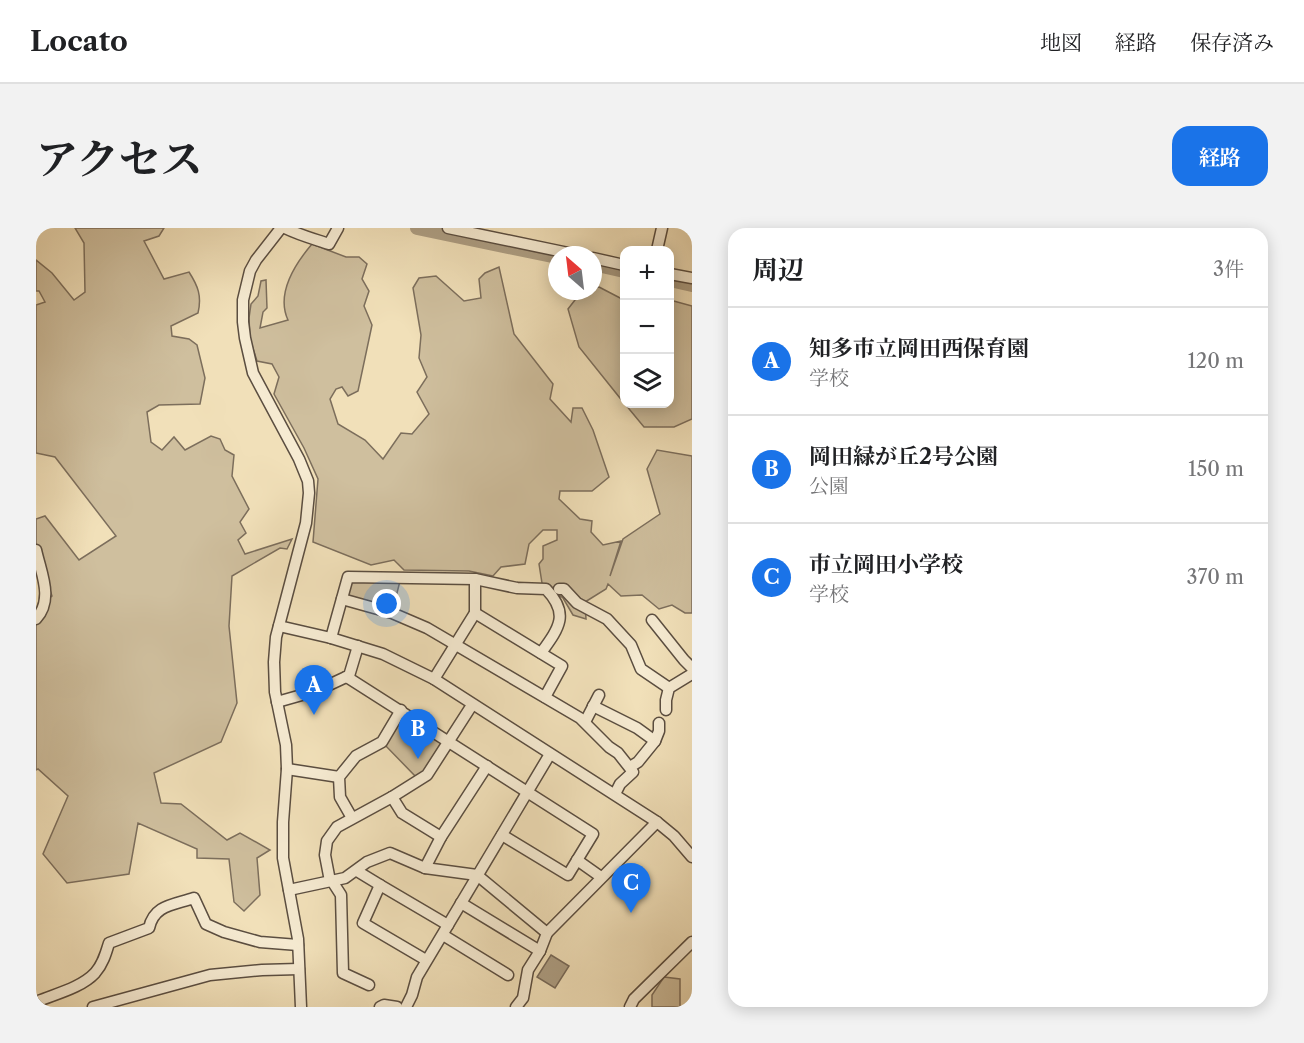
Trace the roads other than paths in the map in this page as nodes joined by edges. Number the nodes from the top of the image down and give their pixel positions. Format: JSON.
{"nodes":[{"id":1,"x":283,"y":228,"type":"edge"},
{"id":2,"x":338,"y":228,"type":"edge"},
{"id":3,"x":447,"y":228,"type":"edge"},
{"id":4,"x":662,"y":228,"type":"edge"},
{"id":5,"x":503,"y":234,"type":"edge"},
{"id":6,"x":658,"y":246,"type":"edge"},
{"id":7,"x":548,"y":247,"type":"edge"},
{"id":8,"x":602,"y":260,"type":"edge"},
{"id":9,"x":620,"y":264,"type":"edge"},
{"id":10,"x":674,"y":275,"type":"edge"},
{"id":11,"x":692,"y":278,"type":"edge"},
{"id":12,"x":36,"y":550,"type":"edge"},
{"id":13,"x":475,"y":579,"type":"junction"},
{"id":14,"x":559,"y":589,"type":"dead end"},
{"id":15,"x":342,"y":599,"type":"junction"},
{"id":16,"x":476,"y":613,"type":"junction"},
{"id":17,"x":36,"y":619,"type":"edge"},
{"id":18,"x":652,"y":620,"type":"dead end"},
{"id":19,"x":279,"y":626,"type":"junction"},
{"id":20,"x":331,"y":638,"type":"junction"},
{"id":21,"x":456,"y":644,"type":"junction"},
{"id":22,"x":358,"y":646,"type":"junction"},
{"id":23,"x":541,"y":652,"type":"junction"},
{"id":24,"x":692,"y":668,"type":"edge"},
{"id":25,"x":692,"y":674,"type":"edge"},
{"id":26,"x":346,"y":677,"type":"junction"},
{"id":27,"x":434,"y":679,"type":"junction"},
{"id":28,"x":669,"y":688,"type":"junction"},
{"id":29,"x":599,"y":695,"type":"dead end"},
{"id":30,"x":545,"y":697,"type":"junction"},
{"id":31,"x":277,"y":702,"type":"junction"},
{"id":32,"x":472,"y":705,"type":"junction"},
{"id":33,"x":593,"y":706,"type":"junction"},
{"id":34,"x":401,"y":710,"type":"junction"},
{"id":35,"x":666,"y":710,"type":"dead end"},
{"id":36,"x":585,"y":722,"type":"junction"},
{"id":37,"x":659,"y":723,"type":"dead end"},
{"id":38,"x":449,"y":741,"type":"junction"},
{"id":39,"x":655,"y":741,"type":"junction"},
{"id":40,"x":550,"y":754,"type":"junction"},
{"id":41,"x":487,"y":766,"type":"junction"},
{"id":42,"x":630,"y":768,"type":"junction"},
{"id":43,"x":287,"y":769,"type":"junction"},
{"id":44,"x":339,"y":777,"type":"junction"},
{"id":45,"x":528,"y":791,"type":"junction"},
{"id":46,"x":615,"y":794,"type":"junction"},
{"id":47,"x":392,"y":797,"type":"junction"},
{"id":48,"x":352,"y":818,"type":"junction"},
{"id":49,"x":657,"y":822,"type":"junction"},
{"id":50,"x":502,"y":835,"type":"junction"},
{"id":51,"x":441,"y":837,"type":"junction"},
{"id":52,"x":692,"y":857,"type":"edge"},
{"id":53,"x":577,"y":860,"type":"junction"},
{"id":54,"x":425,"y":868,"type":"junction"},
{"id":55,"x":357,"y":871,"type":"junction"},
{"id":56,"x":477,"y":875,"type":"junction"},
{"id":57,"x":601,"y":877,"type":"junction"},
{"id":58,"x":331,"y":881,"type":"junction"},
{"id":59,"x":380,"y":885,"type":"junction"},
{"id":60,"x":289,"y":890,"type":"junction"},
{"id":61,"x":460,"y":903,"type":"junction"},
{"id":62,"x":448,"y":925,"type":"junction"},
{"id":63,"x":547,"y":933,"type":"junction"},
{"id":64,"x":443,"y":935,"type":"junction"},
{"id":65,"x":692,"y":942,"type":"edge"},
{"id":66,"x":298,"y":945,"type":"junction"},
{"id":67,"x":540,"y":951,"type":"junction"},
{"id":68,"x":426,"y":960,"type":"junction"},
{"id":69,"x":299,"y":969,"type":"junction"},
{"id":70,"x":508,"y":975,"type":"dead end"},
{"id":71,"x":369,"y":985,"type":"dead end"},
{"id":72,"x":36,"y":1002,"type":"edge"},
{"id":73,"x":93,"y":1007,"type":"edge"},
{"id":74,"x":301,"y":1007,"type":"edge"},
{"id":75,"x":380,"y":1007,"type":"edge"},
{"id":76,"x":397,"y":1007,"type":"edge"},
{"id":77,"x":406,"y":1007,"type":"edge"},
{"id":78,"x":516,"y":1007,"type":"edge"},
{"id":79,"x":630,"y":1007,"type":"edge"}],
"edges":[{"from":1,"to":2,"type":"street"},
{"from":1,"to":19,"type":"street"},
{"from":3,"to":5,"type":"street"},
{"from":4,"to":6,"type":"street"},
{"from":5,"to":7,"type":"street"},
{"from":8,"to":9,"type":"street"},
{"from":10,"to":11,"type":"street"},
{"from":12,"to":17,"type":"street"},
{"from":13,"to":15,"type":"street"},
{"from":13,"to":16,"type":"street"},
{"from":13,"to":23,"type":"street"},
{"from":14,"to":28,"type":"street"},
{"from":15,"to":20,"type":"street"},
{"from":15,"to":21,"type":"street"},
{"from":16,"to":21,"type":"street"},
{"from":16,"to":23,"type":"street"},
{"from":18,"to":24,"type":"street"},
{"from":19,"to":20,"type":"street"},
{"from":19,"to":31,"type":"street"},
{"from":20,"to":22,"type":"street"},
{"from":21,"to":27,"type":"street"},
{"from":21,"to":30,"type":"street"},
{"from":22,"to":26,"type":"street"},
{"from":22,"to":27,"type":"street"},
{"from":23,"to":30,"type":"street"},
{"from":25,"to":28,"type":"street"},
{"from":26,"to":31,"type":"street"},
{"from":26,"to":34,"type":"street"},
{"from":27,"to":32,"type":"street"},
{"from":28,"to":35,"type":"street"},
{"from":29,"to":33,"type":"street"},
{"from":30,"to":36,"type":"street"},
{"from":31,"to":43,"type":"street"},
{"from":32,"to":38,"type":"street"},
{"from":32,"to":40,"type":"street"},
{"from":33,"to":36,"type":"street"},
{"from":33,"to":39,"type":"street"},
{"from":34,"to":38,"type":"street"},
{"from":34,"to":44,"type":"street"},
{"from":36,"to":42,"type":"street"},
{"from":37,"to":39,"type":"street"},
{"from":38,"to":41,"type":"street"},
{"from":38,"to":47,"type":"street"},
{"from":39,"to":42,"type":"street"},
{"from":40,"to":45,"type":"street"},
{"from":40,"to":46,"type":"street"},
{"from":41,"to":45,"type":"street"},
{"from":41,"to":51,"type":"street"},
{"from":42,"to":46,"type":"street"},
{"from":43,"to":44,"type":"street"},
{"from":43,"to":60,"type":"street"},
{"from":44,"to":48,"type":"street"},
{"from":45,"to":50,"type":"street"},
{"from":45,"to":53,"type":"street"},
{"from":46,"to":49,"type":"street"},
{"from":47,"to":48,"type":"street"},
{"from":47,"to":51,"type":"street"},
{"from":48,"to":58,"type":"street"},
{"from":49,"to":52,"type":"street"},
{"from":49,"to":57,"type":"street"},
{"from":50,"to":53,"type":"street"},
{"from":50,"to":56,"type":"street"},
{"from":51,"to":54,"type":"street"},
{"from":53,"to":57,"type":"street"},
{"from":54,"to":55,"type":"street"},
{"from":54,"to":56,"type":"street"},
{"from":55,"to":58,"type":"street"},
{"from":55,"to":59,"type":"street"},
{"from":56,"to":61,"type":"street"},
{"from":56,"to":63,"type":"street"},
{"from":57,"to":63,"type":"street"},
{"from":58,"to":60,"type":"street"},
{"from":58,"to":71,"type":"street"},
{"from":59,"to":62,"type":"street"},
{"from":59,"to":68,"type":"street"},
{"from":60,"to":66,"type":"street"},
{"from":61,"to":62,"type":"street"},
{"from":61,"to":67,"type":"street"},
{"from":62,"to":64,"type":"street"},
{"from":63,"to":67,"type":"street"},
{"from":64,"to":68,"type":"street"},
{"from":64,"to":70,"type":"street"},
{"from":65,"to":79,"type":"street"},
{"from":66,"to":69,"type":"street"},
{"from":66,"to":72,"type":"street"},
{"from":67,"to":78,"type":"street"},
{"from":68,"to":77,"type":"street"},
{"from":69,"to":73,"type":"street"},
{"from":69,"to":74,"type":"street"},
{"from":75,"to":76,"type":"street"}]}
